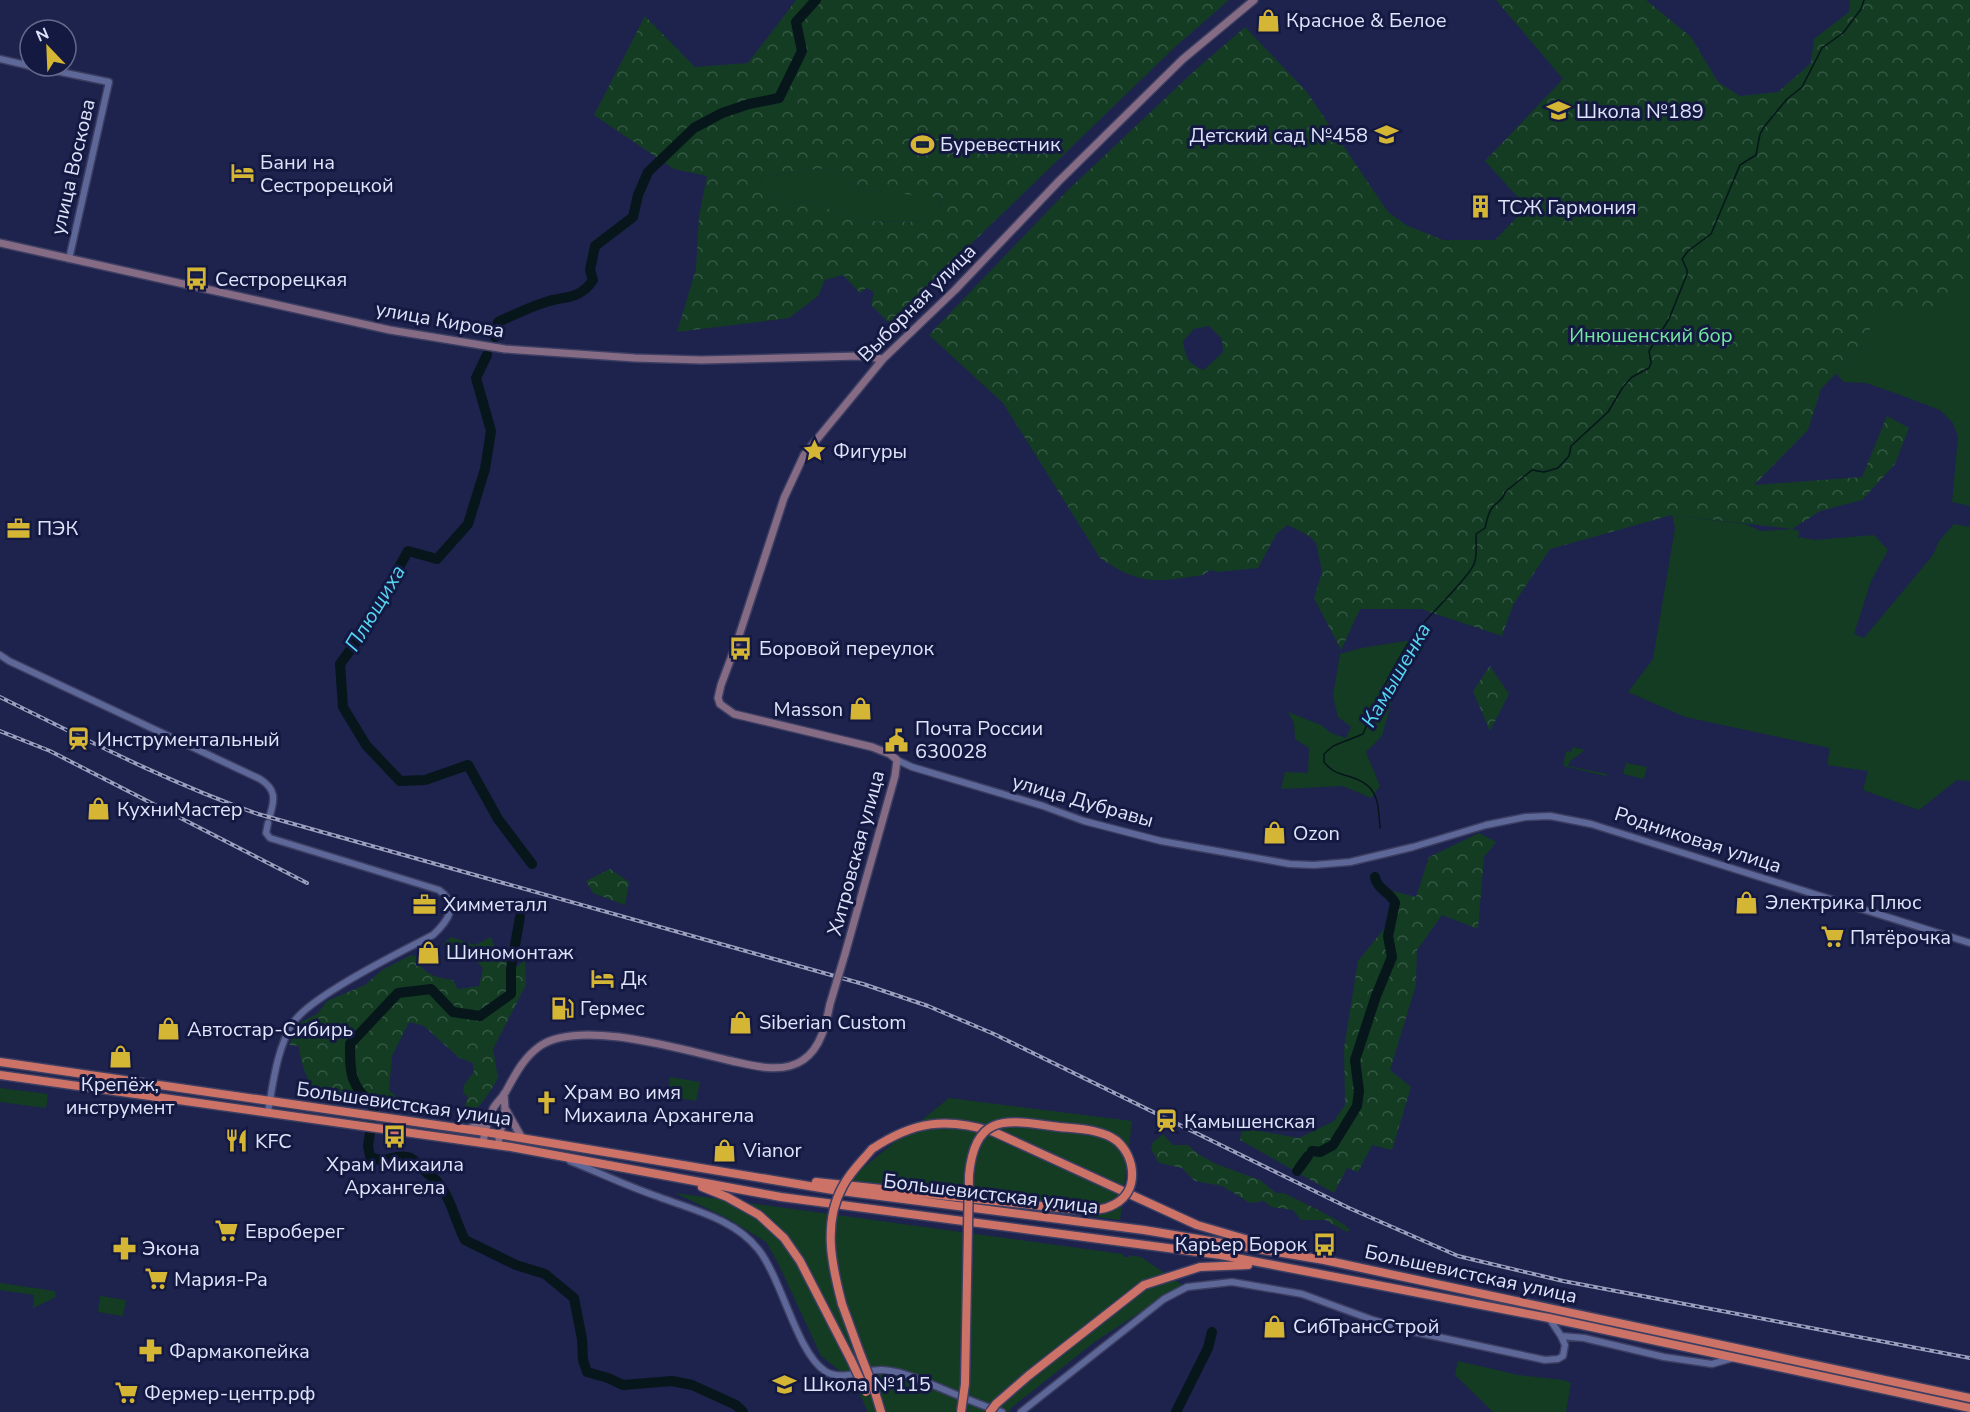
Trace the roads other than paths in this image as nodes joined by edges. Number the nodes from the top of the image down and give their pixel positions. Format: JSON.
{"nodes":[{"id":1,"x":1254,"y":0,"type":"edge"},
{"id":2,"x":0,"y":59,"type":"edge"},
{"id":3,"x":18,"y":63,"type":"edge"},
{"id":4,"x":78,"y":76,"type":"edge"},
{"id":5,"x":0,"y":243,"type":"edge"},
{"id":6,"x":69,"y":259,"type":"junction"},
{"id":7,"x":883,"y":359,"type":"junction"},
{"id":8,"x":0,"y":655,"type":"edge"},
{"id":9,"x":720,"y":704,"type":"joint"},
{"id":10,"x":897,"y":760,"type":"junction"},
{"id":11,"x":270,"y":815,"type":"dead end"},
{"id":12,"x":268,"y":823,"type":"dead end"},
{"id":13,"x":1413,"y":847,"type":"joint"},
{"id":14,"x":1970,"y":943,"type":"edge"},
{"id":15,"x":0,"y":1062,"type":"edge"},
{"id":16,"x":0,"y":1075,"type":"edge"},
{"id":17,"x":504,"y":1094,"type":"junction"},
{"id":18,"x":270,"y":1101,"type":"junction"},
{"id":19,"x":505,"y":1108,"type":"junction"},
{"id":20,"x":268,"y":1112,"type":"junction"},
{"id":21,"x":490,"y":1119,"type":"junction"},
{"id":22,"x":467,"y":1129,"type":"junction"},
{"id":23,"x":485,"y":1132,"type":"junction"},
{"id":24,"x":500,"y":1134,"type":"junction"},
{"id":25,"x":522,"y":1138,"type":"junction"},
{"id":26,"x":483,"y":1142,"type":"junction"},
{"id":27,"x":497,"y":1144,"type":"junction"},
{"id":28,"x":561,"y":1157,"type":"junction"},
{"id":29,"x":743,"y":1176,"type":"junction"},
{"id":30,"x":679,"y":1179,"type":"junction"},
{"id":31,"x":1306,"y":1258,"type":"junction"},
{"id":32,"x":1282,"y":1267,"type":"junction"},
{"id":33,"x":1549,"y":1318,"type":"junction"},
{"id":34,"x":1561,"y":1336,"type":"junction"},
{"id":35,"x":1734,"y":1358,"type":"junction"},
{"id":36,"x":870,"y":1391,"type":"junction"},
{"id":37,"x":1970,"y":1398,"type":"edge"},
{"id":38,"x":993,"y":1408,"type":"edge"},
{"id":39,"x":1970,"y":1408,"type":"edge"},
{"id":40,"x":880,"y":1412,"type":"edge"},
{"id":41,"x":961,"y":1412,"type":"edge"},
{"id":42,"x":1002,"y":1412,"type":"edge"},
{"id":43,"x":1021,"y":1412,"type":"edge"}],
"edges":[{"from":1,"to":7,"type":"main road","name":"Выборная улица"},
{"from":2,"to":3,"type":"street"},
{"from":4,"to":6,"type":"street","name":"улица Воскова"},
{"from":5,"to":6,"type":"main road","name":"улица Кирова"},
{"from":6,"to":7,"type":"main road","name":"улица Кирова"},
{"from":7,"to":9,"type":"main road","name":"Выборная улица"},
{"from":8,"to":11,"type":"street"},
{"from":9,"to":10,"type":"main road","name":"улица Дубравы"},
{"from":10,"to":13,"type":"street","name":"улица Дубравы"},
{"from":10,"to":17,"type":"main road","name":"Хитровская улица","bridge":true},
{"from":12,"to":18,"type":"street"},
{"from":13,"to":14,"type":"street","name":"Родниковая улица"},
{"from":15,"to":18,"type":"highway","name":"Большевистская улица"},
{"from":16,"to":20,"type":"highway","name":"Большевистская улица"},
{"from":17,"to":19,"type":"main road"},
{"from":17,"to":21,"type":"main road","name":"Хитровская улица"},
{"from":18,"to":20,"type":"street"},
{"from":18,"to":22,"type":"highway","name":"Большевистская улица"},
{"from":19,"to":24,"type":"main road"},
{"from":19,"to":25,"type":"main road"},
{"from":20,"to":26,"type":"highway","name":"Большевистская улица"},
{"from":21,"to":22,"type":"main road"},
{"from":21,"to":23,"type":"main road","name":"Хитровская улица"},
{"from":22,"to":23,"type":"highway","name":"Большевистская улица"},
{"from":23,"to":24,"type":"highway","name":"Большевистская улица"},
{"from":23,"to":26,"type":"main road","name":"Хитровская улица"},
{"from":24,"to":25,"type":"highway","name":"Большевистская улица"},
{"from":24,"to":27,"type":"main road"},
{"from":25,"to":29,"type":"highway","name":"Большевистская улица"},
{"from":26,"to":27,"type":"highway","name":"Большевистская улица"},
{"from":27,"to":28,"type":"highway","name":"Большевистская улица"},
{"from":28,"to":30,"type":"highway","name":"Большевистская улица"},
{"from":28,"to":42,"type":"street"},
{"from":29,"to":31,"type":"highway","name":"Большевистская улица"},
{"from":29,"to":41,"type":"highway","bridge":true},
{"from":30,"to":32,"type":"highway","name":"Большевистская улица"},
{"from":30,"to":36,"type":"highway","bridge":true},
{"from":31,"to":36,"type":"highway","bridge":true},
{"from":31,"to":37,"type":"highway","name":"Большевистская улица"},
{"from":32,"to":33,"type":"highway","name":"Большевистская улица"},
{"from":32,"to":38,"type":"highway"},
{"from":33,"to":34,"type":"street"},
{"from":33,"to":35,"type":"highway","name":"Большевистская улица"},
{"from":34,"to":35,"type":"street"},
{"from":34,"to":43,"type":"street"},
{"from":35,"to":39,"type":"highway","name":"Большевистская улица"},
{"from":36,"to":40,"type":"highway"}]}
